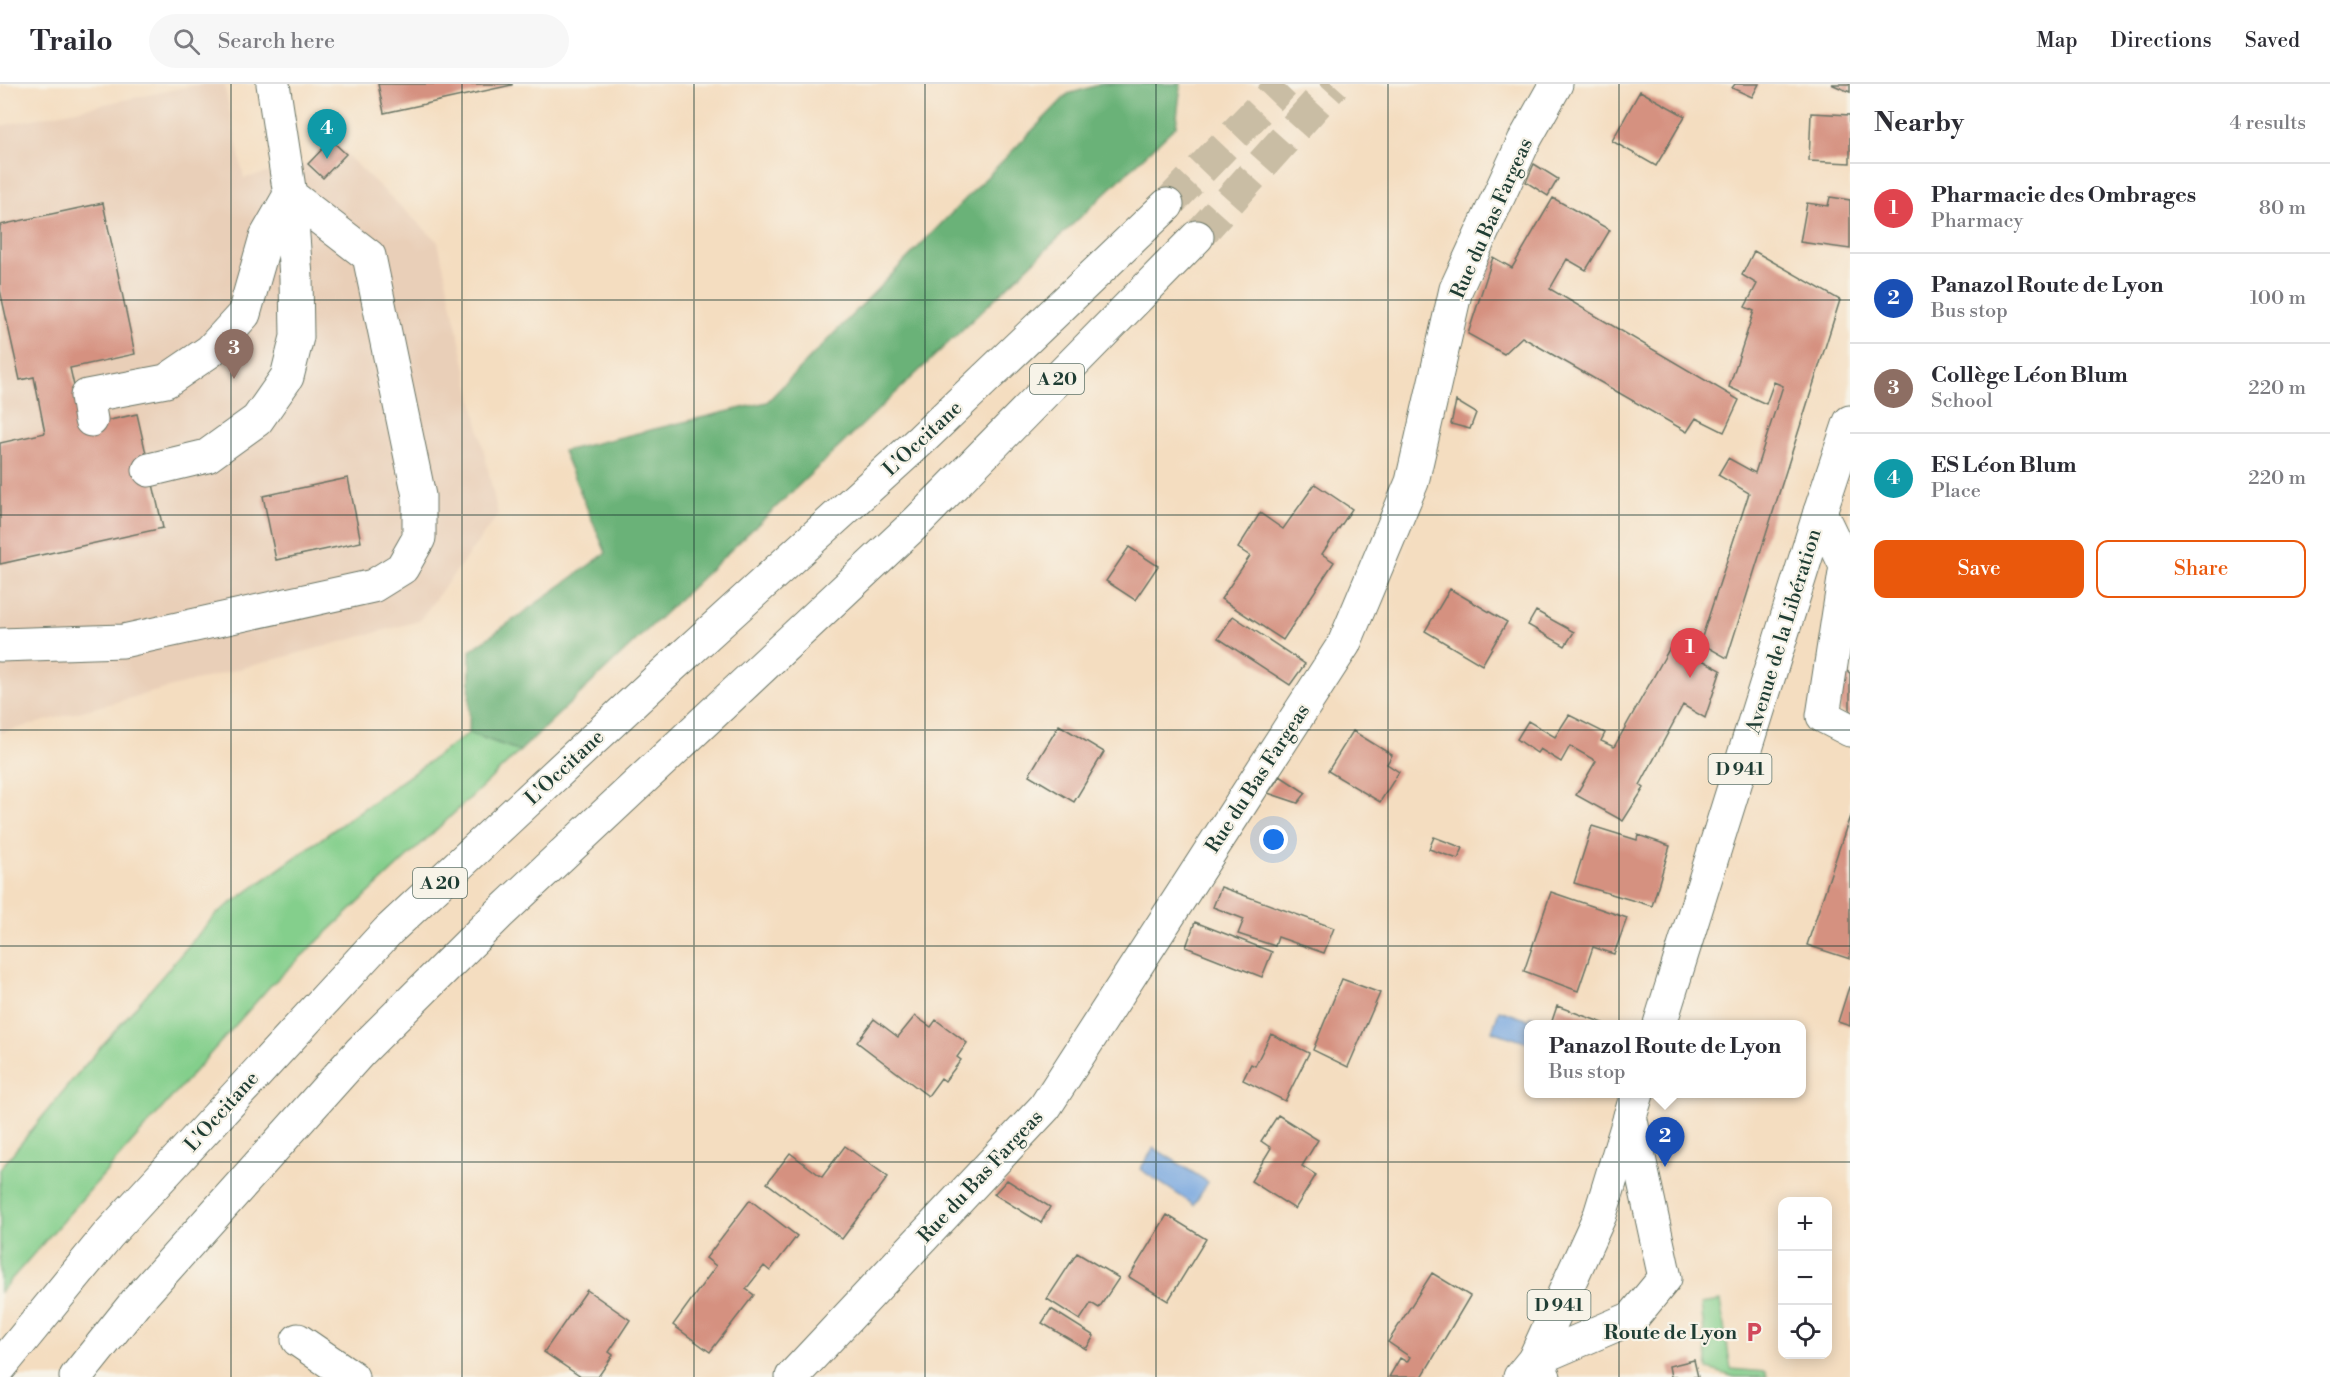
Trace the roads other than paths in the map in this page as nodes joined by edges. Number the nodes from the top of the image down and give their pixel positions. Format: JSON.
{"nodes":[{"id":1,"x":273,"y":84,"type":"edge"},
{"id":2,"x":1556,"y":84,"type":"edge"},
{"id":3,"x":290,"y":195,"type":"junction"},
{"id":4,"x":1167,"y":205,"type":"tunnel mouth"},
{"id":5,"x":1197,"y":237,"type":"tunnel mouth"},
{"id":6,"x":91,"y":420,"type":"dead end"},
{"id":7,"x":1850,"y":422,"type":"edge"},
{"id":8,"x":149,"y":470,"type":"dead end"},
{"id":9,"x":1820,"y":512,"type":"junction"},
{"id":10,"x":0,"y":645,"type":"edge"},
{"id":11,"x":1850,"y":730,"type":"edge"},
{"id":12,"x":1661,"y":1020,"type":"edge"},
{"id":13,"x":1634,"y":1105,"type":"edge"},
{"id":14,"x":298,"y":1341,"type":"dead end"},
{"id":15,"x":0,"y":1367,"type":"edge"},
{"id":16,"x":1532,"y":1371,"type":"edge"},
{"id":17,"x":75,"y":1377,"type":"edge"},
{"id":18,"x":352,"y":1377,"type":"edge"},
{"id":19,"x":792,"y":1377,"type":"edge"}],
"edges":[{"from":1,"to":3,"type":"main road"},
{"from":2,"to":19,"type":"main road","name":"Rue du Bas Fargeas"},
{"from":3,"to":6,"type":"main road"},
{"from":3,"to":8,"type":"main road"},
{"from":3,"to":10,"type":"main road"},
{"from":4,"to":15,"type":"main road","name":"L'Occitane","number":"A 20"},
{"from":5,"to":17,"type":"main road","number":"A 20"},
{"from":7,"to":9,"type":"main road","number":"D 941"},
{"from":9,"to":11,"type":"main road"},
{"from":9,"to":12,"type":"main road","name":"Avenue de la Libération","number":"D 941"},
{"from":13,"to":16,"type":"main road","number":"D 941"},
{"from":13,"to":16,"type":"main road"},
{"from":14,"to":18,"type":"main road"}]}
